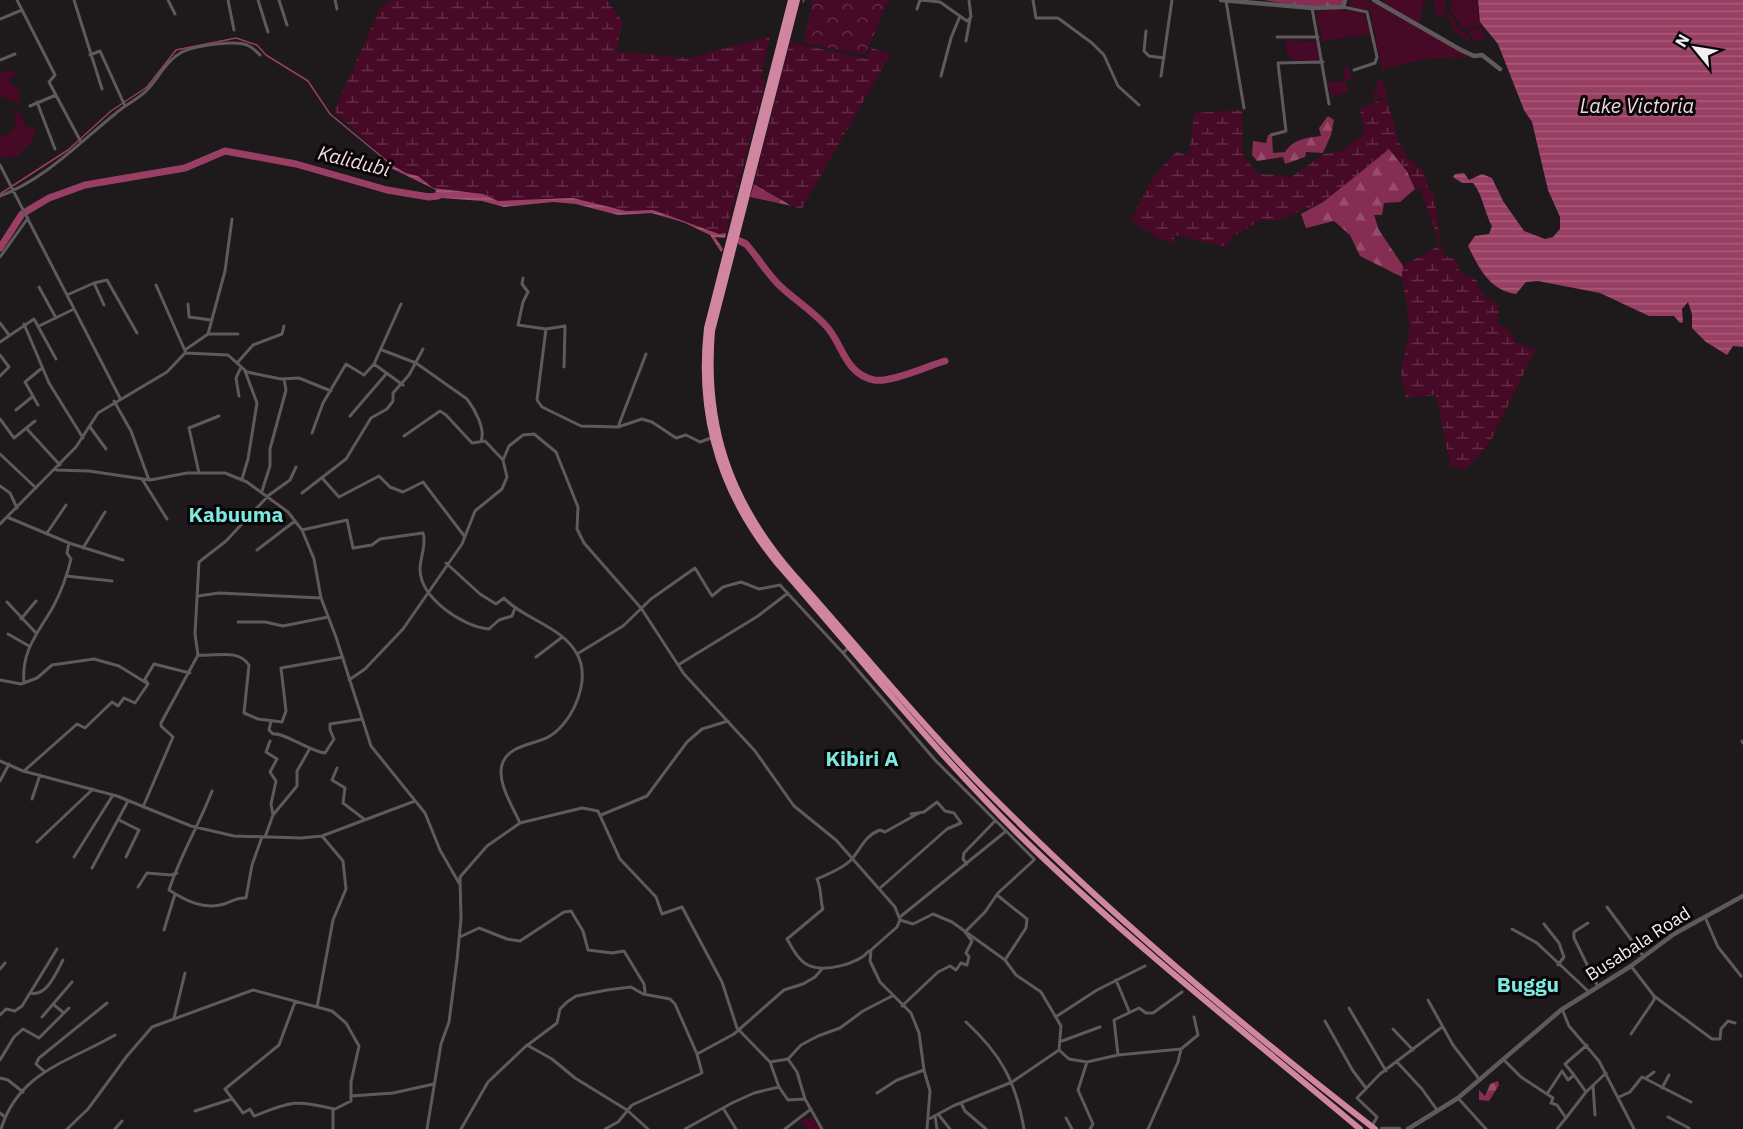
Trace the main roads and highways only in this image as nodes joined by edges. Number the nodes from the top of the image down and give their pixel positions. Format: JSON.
{"nodes":[{"id":1,"x":791,"y":0,"type":"edge"},
{"id":2,"x":797,"y":0,"type":"edge"},
{"id":3,"x":773,"y":80,"type":"junction"},
{"id":4,"x":713,"y":312,"type":"junction"},
{"id":5,"x":1374,"y":1128,"type":"edge"},
{"id":6,"x":1360,"y":1129,"type":"edge"}],
"edges":[{"from":1,"to":3,"type":"highway"},
{"from":2,"to":3,"type":"highway"},
{"from":3,"to":4,"type":"highway"},
{"from":4,"to":5,"type":"highway"},
{"from":4,"to":6,"type":"highway"}]}
